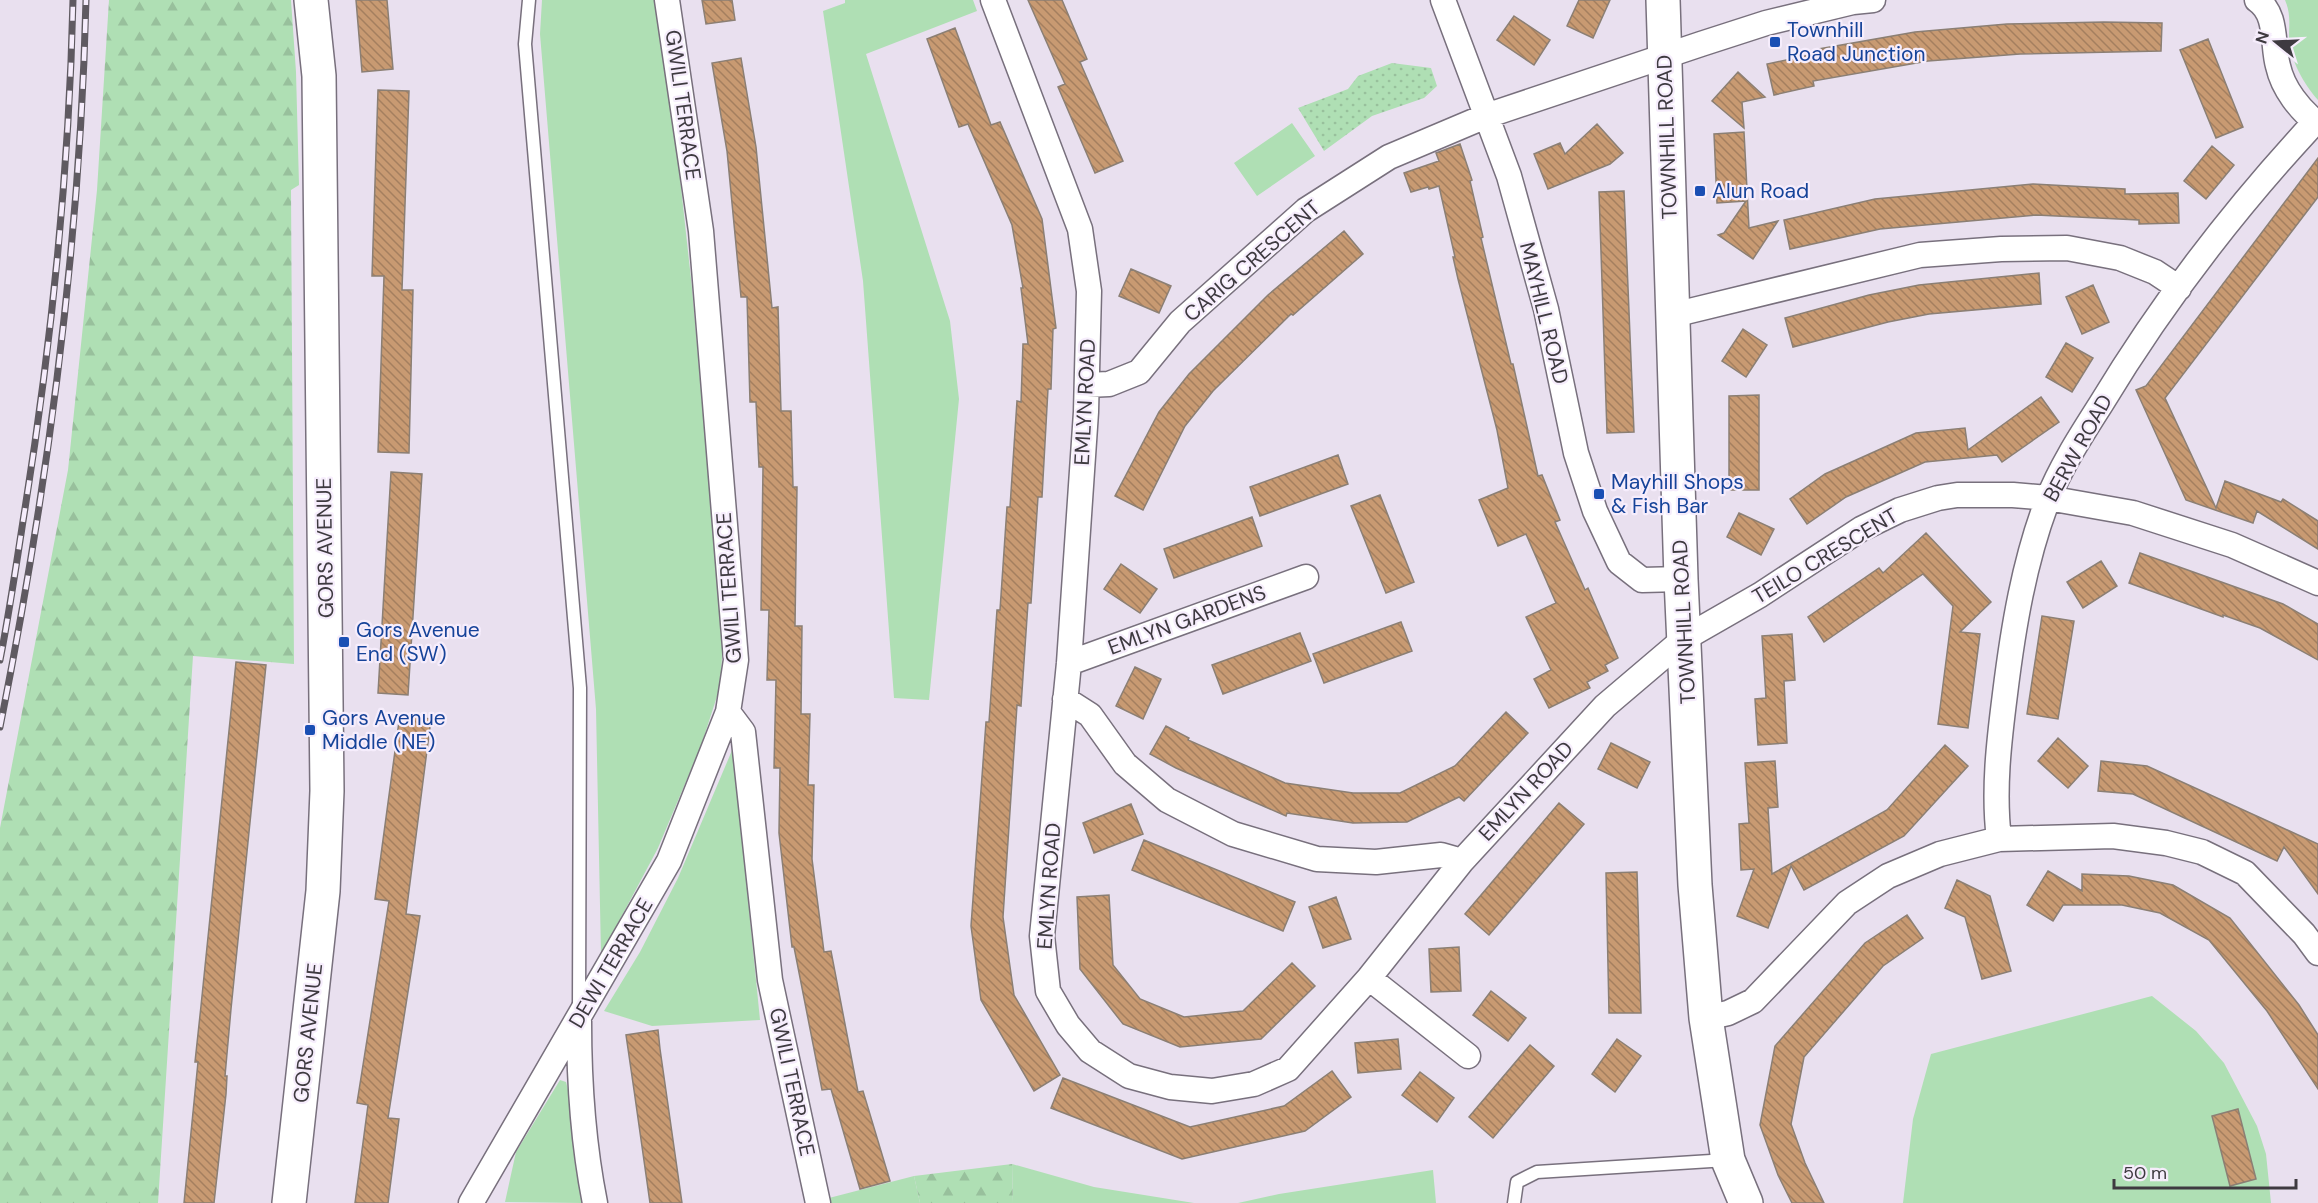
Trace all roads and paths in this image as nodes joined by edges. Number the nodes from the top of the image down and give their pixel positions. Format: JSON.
{"nodes":[{"id":1,"x":311,"y":0,"type":"edge"},
{"id":2,"x":529,"y":0,"type":"edge"},
{"id":3,"x":667,"y":0,"type":"edge"},
{"id":4,"x":993,"y":0,"type":"edge"},
{"id":5,"x":1443,"y":0,"type":"edge"},
{"id":6,"x":1663,"y":0,"type":"edge"},
{"id":7,"x":1873,"y":0,"type":"edge"},
{"id":8,"x":2260,"y":2,"type":"edge"},
{"id":9,"x":1665,"y":58,"type":"junction"},
{"id":10,"x":1486,"y":116,"type":"junction"},
{"id":11,"x":2316,"y":123,"type":"edge"},
{"id":12,"x":2179,"y":288,"type":"junction"},
{"id":13,"x":1673,"y":315,"type":"junction"},
{"id":14,"x":1087,"y":385,"type":"junction"},
{"id":15,"x":2048,"y":498,"type":"junction"},
{"id":16,"x":1306,"y":577,"type":"dead end"},
{"id":17,"x":1682,"y":579,"type":"junction"},
{"id":18,"x":2318,"y":583,"type":"edge"},
{"id":19,"x":1684,"y":638,"type":"junction"},
{"id":20,"x":1069,"y":663,"type":"junction"},
{"id":21,"x":1065,"y":699,"type":"junction"},
{"id":22,"x":728,"y":712,"type":"junction"},
{"id":23,"x":1999,"y":839,"type":"junction"},
{"id":24,"x":1462,"y":861,"type":"junction"},
{"id":25,"x":2318,"y":953,"type":"edge"},
{"id":26,"x":1369,"y":978,"type":"junction"},
{"id":27,"x":1706,"y":1018,"type":"junction"},
{"id":28,"x":579,"y":1019,"type":"junction"},
{"id":29,"x":1468,"y":1056,"type":"dead end"},
{"id":30,"x":1728,"y":1160,"type":"junction"},
{"id":31,"x":289,"y":1203,"type":"edge"},
{"id":32,"x":471,"y":1203,"type":"edge"},
{"id":33,"x":595,"y":1203,"type":"edge"},
{"id":34,"x":818,"y":1203,"type":"edge"},
{"id":35,"x":1514,"y":1203,"type":"edge"},
{"id":36,"x":1746,"y":1203,"type":"edge"}],
"edges":[{"from":1,"to":31,"type":"street","name":"GORS AVENUE"},
{"from":2,"to":28,"type":"lane"},
{"from":3,"to":22,"type":"street","name":"GWILI TERRACE"},
{"from":4,"to":14,"type":"street","name":"EMLYN ROAD"},
{"from":5,"to":10,"type":"street","name":"MAYHILL ROAD"},
{"from":6,"to":9,"type":"street","name":"TOWNHILL ROAD"},
{"from":7,"to":9,"type":"street","name":"CARIG CRESCENT"},
{"from":8,"to":11,"type":"street"},
{"from":9,"to":10,"type":"street","name":"CARIG CRESCENT"},
{"from":9,"to":13,"type":"street","name":"TOWNHILL ROAD"},
{"from":10,"to":14,"type":"street","name":"CARIG CRESCENT"},
{"from":10,"to":17,"type":"street","name":"MAYHILL ROAD"},
{"from":11,"to":12,"type":"street","name":"BERW ROAD"},
{"from":12,"to":13,"type":"street"},
{"from":12,"to":15,"type":"street","name":"BERW ROAD"},
{"from":13,"to":17,"type":"street","name":"TOWNHILL ROAD"},
{"from":14,"to":20,"type":"street","name":"EMLYN ROAD"},
{"from":15,"to":18,"type":"street","name":"TEILO CRESCENT"},
{"from":15,"to":19,"type":"street","name":"TEILO CRESCENT"},
{"from":15,"to":23,"type":"street","name":"BERW ROAD"},
{"from":16,"to":20,"type":"street","name":"EMLYN GARDENS"},
{"from":17,"to":19,"type":"street","name":"TOWNHILL ROAD"},
{"from":19,"to":24,"type":"street","name":"EMLYN ROAD"},
{"from":19,"to":27,"type":"street","name":"TOWNHILL ROAD"},
{"from":20,"to":21,"type":"street","name":"EMLYN ROAD"},
{"from":21,"to":24,"type":"street"},
{"from":21,"to":26,"type":"street","name":"EMLYN ROAD"},
{"from":22,"to":28,"type":"street","name":"DEWI TERRACE"},
{"from":22,"to":34,"type":"street","name":"GWILI TERRACE"},
{"from":23,"to":25,"type":"street"},
{"from":23,"to":27,"type":"street"},
{"from":24,"to":26,"type":"street","name":"EMLYN ROAD"},
{"from":26,"to":29,"type":"street"},
{"from":27,"to":30,"type":"street","name":"TOWNHILL ROAD"},
{"from":28,"to":32,"type":"street","name":"DEWI TERRACE"},
{"from":28,"to":33,"type":"street"},
{"from":30,"to":35,"type":"lane"},
{"from":30,"to":36,"type":"street","name":"TOWNHILL ROAD"}]}
